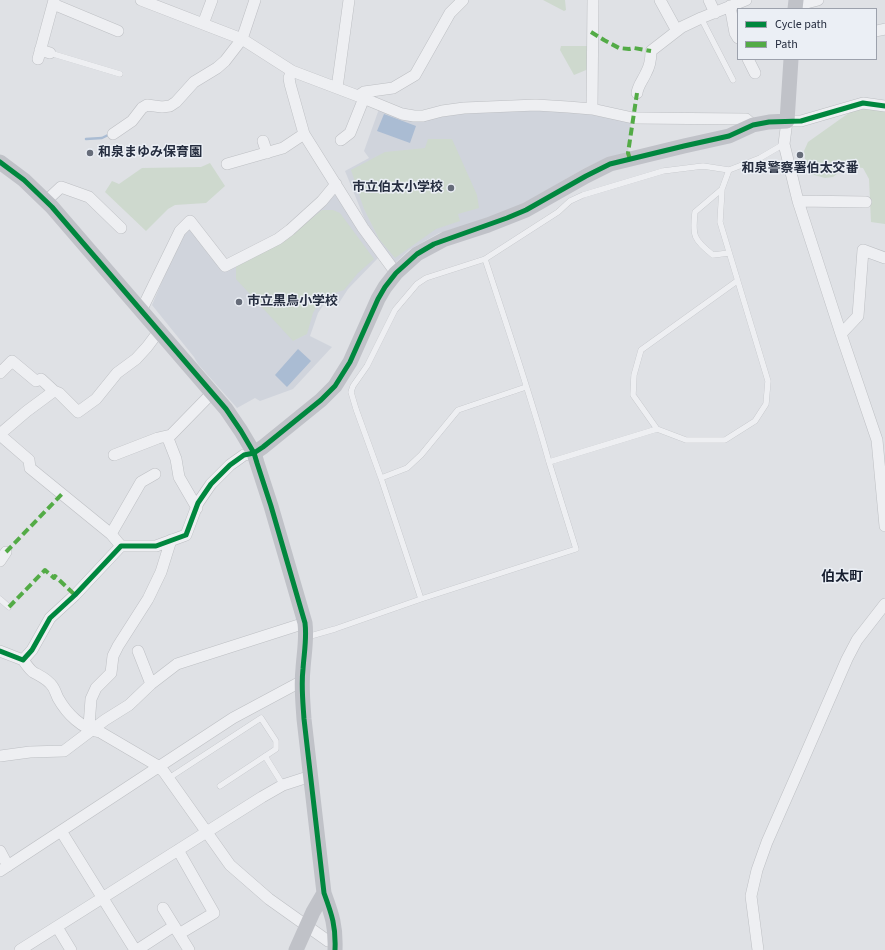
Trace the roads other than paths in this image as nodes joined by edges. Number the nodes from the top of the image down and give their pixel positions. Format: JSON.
{"nodes":[{"id":1,"x":141,"y":0,"type":"edge"},
{"id":2,"x":212,"y":0,"type":"edge"},
{"id":3,"x":255,"y":0,"type":"edge"},
{"id":4,"x":349,"y":0,"type":"edge"},
{"id":5,"x":463,"y":0,"type":"edge"},
{"id":6,"x":593,"y":0,"type":"edge"},
{"id":7,"x":660,"y":0,"type":"edge"},
{"id":8,"x":709,"y":0,"type":"edge"},
{"id":9,"x":746,"y":0,"type":"edge"},
{"id":10,"x":818,"y":0,"type":"edge"},
{"id":11,"x":54,"y":2,"type":"edge"},
{"id":12,"x":163,"y":4,"type":"edge"},
{"id":13,"x":795,"y":5,"type":"edge"},
{"id":14,"x":730,"y":6,"type":"junction"},
{"id":15,"x":715,"y":12,"type":"junction"},
{"id":16,"x":701,"y":18,"type":"junction"},
{"id":17,"x":203,"y":24,"type":"junction"},
{"id":18,"x":118,"y":31,"type":"dead end"},
{"id":19,"x":677,"y":31,"type":"junction"},
{"id":20,"x":737,"y":36,"type":"edge"},
{"id":21,"x":242,"y":39,"type":"junction"},
{"id":22,"x":43,"y":54,"type":"joint"},
{"id":23,"x":748,"y":60,"type":"edge"},
{"id":24,"x":792,"y":60,"type":"edge"},
{"id":25,"x":292,"y":71,"type":"junction"},
{"id":26,"x":120,"y":74,"type":"dead end"},
{"id":27,"x":754,"y":74,"type":"dead end"},
{"id":28,"x":733,"y":80,"type":"dead end"},
{"id":29,"x":337,"y":88,"type":"junction"},
{"id":30,"x":637,"y":93,"type":"dead end"},
{"id":31,"x":361,"y":97,"type":"junction"},
{"id":32,"x":885,"y":106,"type":"edge"},
{"id":33,"x":592,"y":110,"type":"junction"},
{"id":34,"x":787,"y":120,"type":"junction"},
{"id":35,"x":753,"y":125,"type":"junction"},
{"id":36,"x":113,"y":134,"type":"dead end"},
{"id":37,"x":304,"y":134,"type":"junction"},
{"id":38,"x":341,"y":140,"type":"dead end"},
{"id":39,"x":263,"y":141,"type":"dead end"},
{"id":40,"x":784,"y":144,"type":"junction"},
{"id":41,"x":266,"y":153,"type":"junction"},
{"id":42,"x":0,"y":162,"type":"edge"},
{"id":43,"x":227,"y":164,"type":"dead end"},
{"id":44,"x":729,"y":170,"type":"junction"},
{"id":45,"x":336,"y":184,"type":"junction"},
{"id":46,"x":722,"y":189,"type":"junction"},
{"id":47,"x":46,"y":201,"type":"junction"},
{"id":48,"x":798,"y":201,"type":"junction"},
{"id":49,"x":866,"y":202,"type":"dead end"},
{"id":50,"x":118,"y":222,"type":"dead end"},
{"id":51,"x":729,"y":253,"type":"junction"},
{"id":52,"x":885,"y":258,"type":"edge"},
{"id":53,"x":485,"y":259,"type":"junction"},
{"id":54,"x":396,"y":273,"type":"junction"},
{"id":55,"x":737,"y":280,"type":"junction"},
{"id":56,"x":141,"y":311,"type":"junction"},
{"id":57,"x":159,"y":331,"type":"junction"},
{"id":58,"x":841,"y":334,"type":"junction"},
{"id":59,"x":0,"y":373,"type":"edge"},
{"id":60,"x":526,"y":387,"type":"junction"},
{"id":61,"x":54,"y":391,"type":"junction"},
{"id":62,"x":212,"y":393,"type":"junction"},
{"id":63,"x":657,"y":429,"type":"junction"},
{"id":64,"x":0,"y":435,"type":"edge"},
{"id":65,"x":167,"y":436,"type":"junction"},
{"id":66,"x":881,"y":437,"type":"edge"},
{"id":67,"x":254,"y":453,"type":"junction"},
{"id":68,"x":114,"y":455,"type":"dead end"},
{"id":69,"x":882,"y":458,"type":"edge"},
{"id":70,"x":549,"y":462,"type":"junction"},
{"id":71,"x":155,"y":474,"type":"dead end"},
{"id":72,"x":381,"y":478,"type":"junction"},
{"id":73,"x":197,"y":508,"type":"junction"},
{"id":74,"x":885,"y":526,"type":"edge"},
{"id":75,"x":111,"y":534,"type":"junction"},
{"id":76,"x":172,"y":540,"type":"junction"},
{"id":77,"x":122,"y":546,"type":"junction"},
{"id":78,"x":0,"y":599,"type":"edge"},
{"id":79,"x":421,"y":599,"type":"junction"},
{"id":80,"x":885,"y":604,"type":"edge"},
{"id":81,"x":9,"y":608,"type":"dead end"},
{"id":82,"x":306,"y":630,"type":"junction"},
{"id":83,"x":0,"y":651,"type":"edge"},
{"id":84,"x":23,"y":660,"type":"junction"},
{"id":85,"x":138,"y":660,"type":"dead end"},
{"id":86,"x":302,"y":681,"type":"junction"},
{"id":87,"x":151,"y":684,"type":"junction"},
{"id":88,"x":92,"y":731,"type":"junction"},
{"id":89,"x":0,"y":756,"type":"edge"},
{"id":90,"x":265,"y":756,"type":"junction"},
{"id":91,"x":158,"y":766,"type":"junction"},
{"id":92,"x":311,"y":776,"type":"junction"},
{"id":93,"x":169,"y":778,"type":"junction"},
{"id":94,"x":283,"y":785,"type":"junction"},
{"id":95,"x":220,"y":786,"type":"dead end"},
{"id":96,"x":61,"y":831,"type":"junction"},
{"id":97,"x":207,"y":832,"type":"junction"},
{"id":98,"x":178,"y":850,"type":"junction"},
{"id":99,"x":0,"y":851,"type":"edge"},
{"id":100,"x":4,"y":869,"type":"edge"},
{"id":101,"x":324,"y":893,"type":"junction"},
{"id":102,"x":102,"y":899,"type":"junction"},
{"id":103,"x":163,"y":908,"type":"dead end"},
{"id":104,"x":307,"y":925,"type":"junction"},
{"id":105,"x":57,"y":927,"type":"junction"},
{"id":106,"x":177,"y":930,"type":"junction"},
{"id":107,"x":335,"y":946,"type":"edge"},
{"id":108,"x":20,"y":950,"type":"edge"},
{"id":109,"x":71,"y":950,"type":"edge"},
{"id":110,"x":136,"y":950,"type":"edge"},
{"id":111,"x":189,"y":950,"type":"edge"},
{"id":112,"x":296,"y":950,"type":"edge"},
{"id":113,"x":758,"y":950,"type":"edge"}],
"edges":[{"from":1,"to":12,"type":"street"},
{"from":2,"to":17,"type":"street"},
{"from":3,"to":21,"type":"street"},
{"from":4,"to":29,"type":"street"},
{"from":5,"to":31,"type":"street"},
{"from":6,"to":33,"type":"street"},
{"from":7,"to":19,"type":"street"},
{"from":8,"to":15,"type":"street"},
{"from":9,"to":14,"type":"street"},
{"from":10,"to":13,"type":"street"},
{"from":11,"to":18,"type":"street"},
{"from":11,"to":22,"type":"street"},
{"from":12,"to":17,"type":"street"},
{"from":14,"to":15,"type":"street"},
{"from":14,"to":20,"type":"street"},
{"from":15,"to":16,"type":"street"},
{"from":16,"to":19,"type":"street"},
{"from":16,"to":28,"type":"lane"},
{"from":17,"to":21,"type":"street"},
{"from":19,"to":30,"type":"street"},
{"from":21,"to":25,"type":"street"},
{"from":21,"to":36,"type":"street"},
{"from":22,"to":26,"type":"lane"},
{"from":23,"to":27,"type":"street"},
{"from":24,"to":34,"type":"street"},
{"from":25,"to":29,"type":"street"},
{"from":25,"to":37,"type":"street"},
{"from":29,"to":31,"type":"street"},
{"from":31,"to":33,"type":"street"},
{"from":31,"to":38,"type":"street"},
{"from":32,"to":34,"type":"street"},
{"from":33,"to":35,"type":"street"},
{"from":34,"to":35,"type":"street"},
{"from":34,"to":40,"type":"street"},
{"from":35,"to":54,"type":"street"},
{"from":37,"to":41,"type":"street"},
{"from":37,"to":45,"type":"street"},
{"from":39,"to":41,"type":"street"},
{"from":40,"to":44,"type":"lane"},
{"from":40,"to":48,"type":"street"},
{"from":41,"to":43,"type":"street"},
{"from":42,"to":47,"type":"street"},
{"from":44,"to":46,"type":"lane"},
{"from":44,"to":53,"type":"lane"},
{"from":45,"to":54,"type":"street"},
{"from":45,"to":56,"type":"street"},
{"from":46,"to":51,"type":"lane"},
{"from":46,"to":51,"type":"lane"},
{"from":47,"to":50,"type":"street"},
{"from":47,"to":56,"type":"street"},
{"from":48,"to":49,"type":"street"},
{"from":48,"to":58,"type":"street"},
{"from":51,"to":55,"type":"lane"},
{"from":52,"to":58,"type":"street"},
{"from":53,"to":60,"type":"lane"},
{"from":53,"to":72,"type":"lane"},
{"from":54,"to":67,"type":"street"},
{"from":55,"to":63,"type":"lane"},
{"from":55,"to":63,"type":"lane"},
{"from":56,"to":57,"type":"street"},
{"from":57,"to":61,"type":"street"},
{"from":57,"to":62,"type":"street"},
{"from":58,"to":66,"type":"street"},
{"from":59,"to":61,"type":"street"},
{"from":60,"to":70,"type":"lane"},
{"from":60,"to":72,"type":"lane"},
{"from":61,"to":64,"type":"street"},
{"from":62,"to":65,"type":"street"},
{"from":62,"to":67,"type":"street"},
{"from":63,"to":70,"type":"lane"},
{"from":64,"to":75,"type":"street"},
{"from":65,"to":68,"type":"street"},
{"from":65,"to":73,"type":"street"},
{"from":66,"to":69,"type":"street"},
{"from":67,"to":73,"type":"street"},
{"from":67,"to":82,"type":"street"},
{"from":69,"to":74,"type":"street"},
{"from":70,"to":79,"type":"lane"},
{"from":71,"to":75,"type":"street"},
{"from":72,"to":79,"type":"lane"},
{"from":73,"to":76,"type":"street"},
{"from":75,"to":77,"type":"street"},
{"from":76,"to":77,"type":"street"},
{"from":76,"to":88,"type":"street"},
{"from":77,"to":84,"type":"street"},
{"from":78,"to":81,"type":"lane"},
{"from":79,"to":82,"type":"lane"},
{"from":80,"to":113,"type":"street"},
{"from":82,"to":86,"type":"street"},
{"from":82,"to":87,"type":"street"},
{"from":83,"to":84,"type":"street"},
{"from":84,"to":88,"type":"street"},
{"from":85,"to":87,"type":"street"},
{"from":86,"to":91,"type":"street"},
{"from":86,"to":92,"type":"street"},
{"from":87,"to":88,"type":"street"},
{"from":88,"to":89,"type":"street"},
{"from":88,"to":91,"type":"street"},
{"from":90,"to":93,"type":"lane"},
{"from":90,"to":94,"type":"lane"},
{"from":90,"to":95,"type":"lane"},
{"from":91,"to":93,"type":"street"},
{"from":91,"to":96,"type":"street"},
{"from":92,"to":94,"type":"street"},
{"from":92,"to":101,"type":"street"},
{"from":93,"to":97,"type":"street"},
{"from":94,"to":97,"type":"street"},
{"from":96,"to":100,"type":"street"},
{"from":96,"to":102,"type":"street"},
{"from":97,"to":98,"type":"street"},
{"from":97,"to":104,"type":"street"},
{"from":98,"to":102,"type":"street"},
{"from":98,"to":106,"type":"street"},
{"from":99,"to":100,"type":"street"},
{"from":101,"to":104,"type":"street"},
{"from":101,"to":107,"type":"street"},
{"from":102,"to":105,"type":"street"},
{"from":102,"to":110,"type":"street"},
{"from":103,"to":106,"type":"street"},
{"from":104,"to":107,"type":"street"},
{"from":104,"to":112,"type":"street"},
{"from":105,"to":108,"type":"street"},
{"from":105,"to":109,"type":"street"},
{"from":106,"to":110,"type":"street"},
{"from":106,"to":111,"type":"street"}]}
